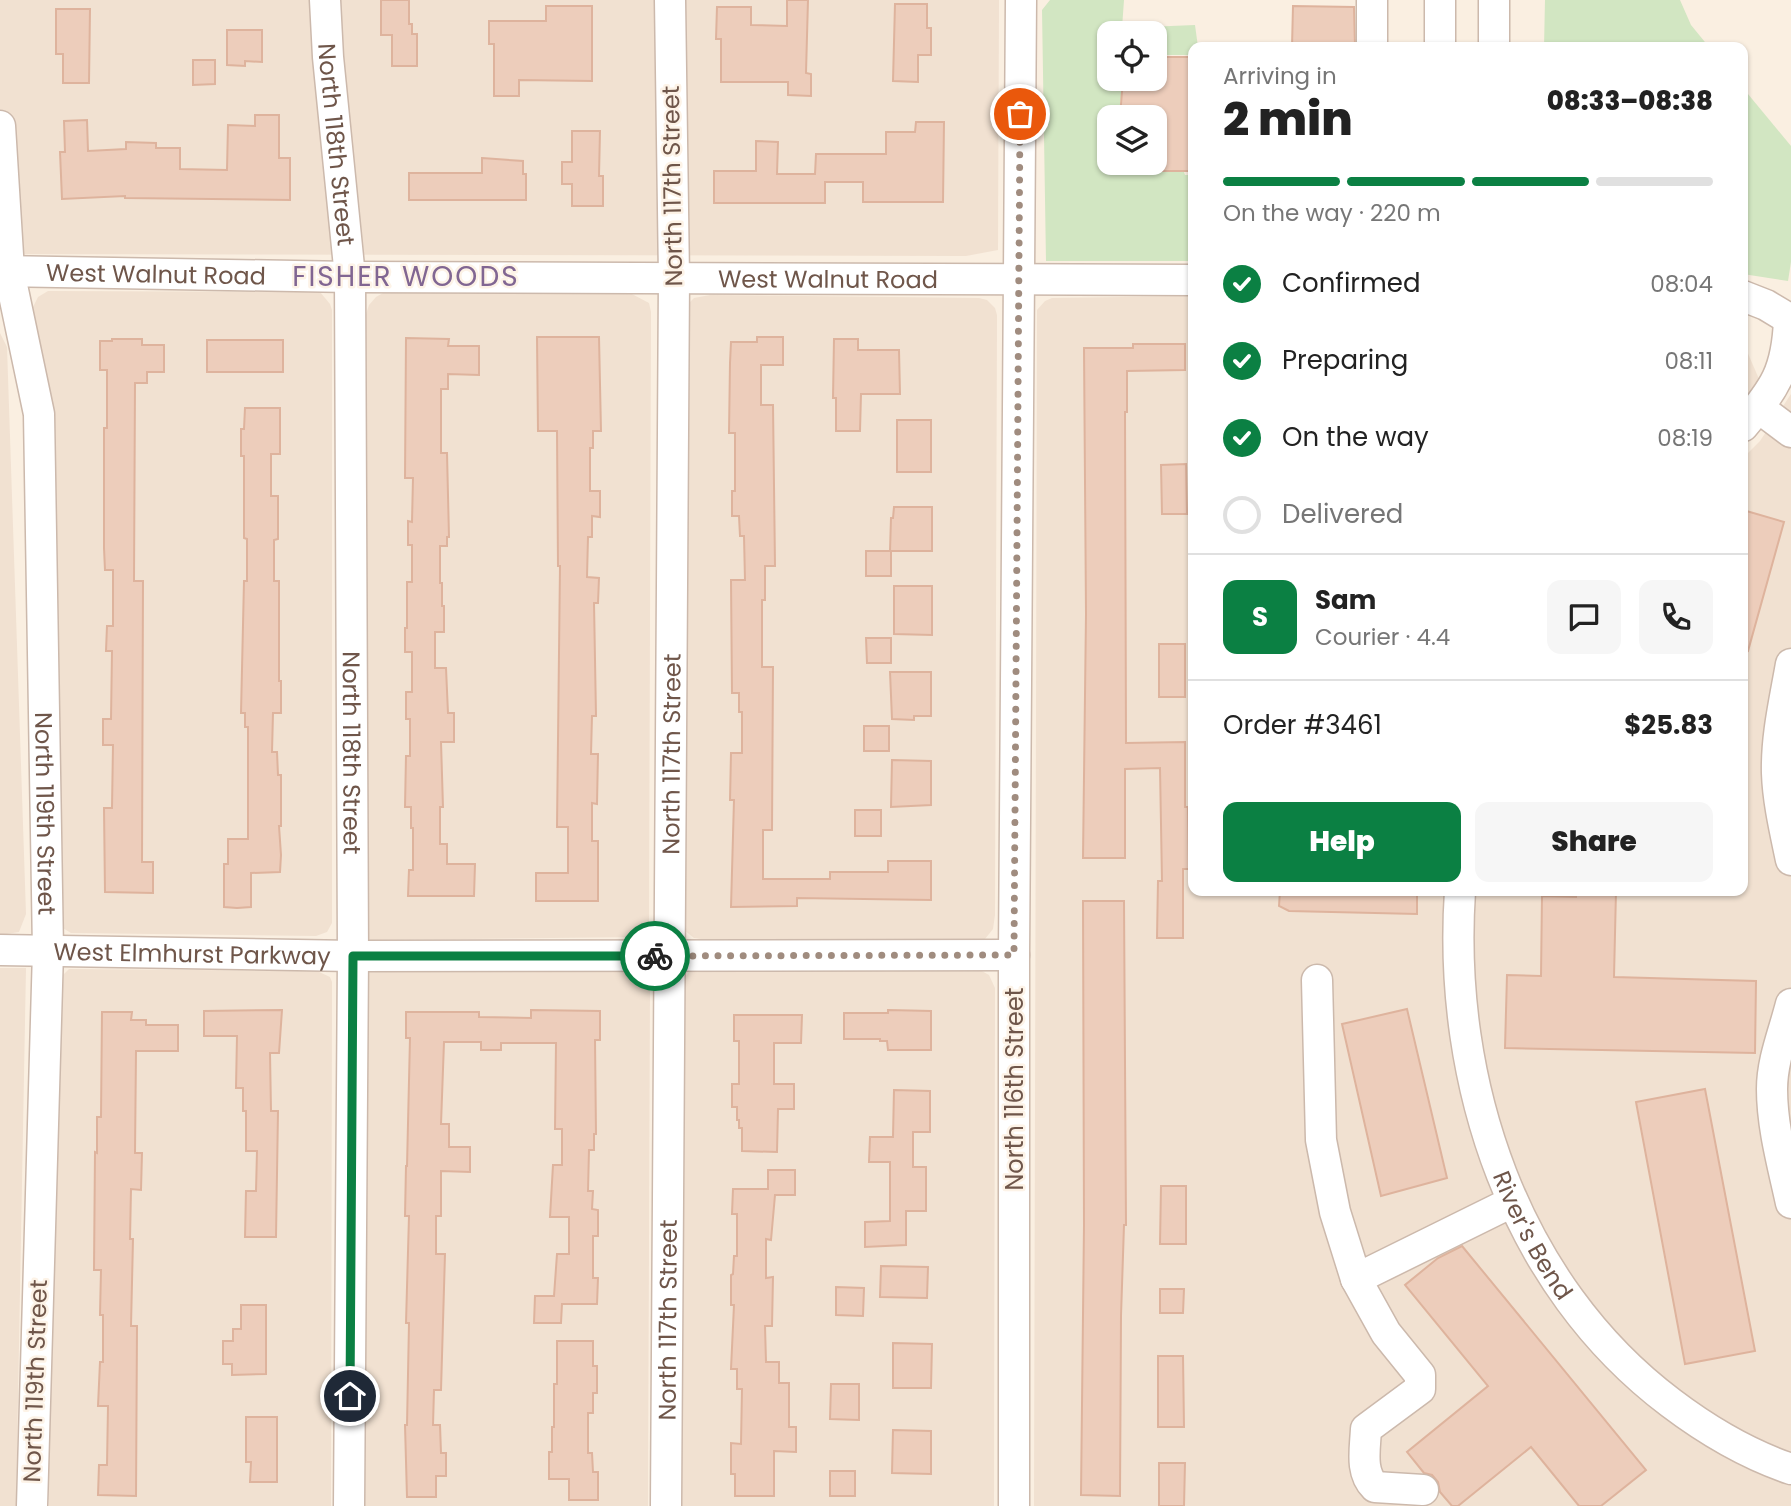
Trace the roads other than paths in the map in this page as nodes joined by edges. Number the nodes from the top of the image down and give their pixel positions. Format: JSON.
{"nodes":[{"id":1,"x":326,"y":0,"type":"edge"},
{"id":2,"x":670,"y":0,"type":"edge"},
{"id":3,"x":1021,"y":0,"type":"edge"},
{"id":4,"x":1372,"y":0,"type":"edge"},
{"id":5,"x":1440,"y":0,"type":"edge"},
{"id":6,"x":1494,"y":0,"type":"edge"},
{"id":7,"x":1372,"y":42,"type":"edge"},
{"id":8,"x":1440,"y":42,"type":"edge"},
{"id":9,"x":1494,"y":42,"type":"edge"},
{"id":10,"x":0,"y":126,"type":"edge"},
{"id":11,"x":4,"y":271,"type":"edge"},
{"id":12,"x":350,"y":276,"type":"junction"},
{"id":13,"x":674,"y":278,"type":"junction"},
{"id":14,"x":1018,"y":280,"type":"junction"},
{"id":15,"x":1188,"y":280,"type":"edge"},
{"id":16,"x":1748,"y":298,"type":"edge"},
{"id":17,"x":1790,"y":320,"type":"edge"},
{"id":18,"x":1751,"y":417,"type":"edge"},
{"id":19,"x":1791,"y":432,"type":"edge"},
{"id":20,"x":1791,"y":663,"type":"edge"},
{"id":21,"x":1791,"y":860,"type":"edge"},
{"id":22,"x":1460,"y":896,"type":"edge"},
{"id":23,"x":0,"y":950,"type":"edge"},
{"id":24,"x":48,"y":951,"type":"junction"},
{"id":25,"x":1014,"y":955,"type":"junction"},
{"id":26,"x":353,"y":956,"type":"junction"},
{"id":27,"x":670,"y":956,"type":"junction"},
{"id":28,"x":1317,"y":980,"type":"dead end"},
{"id":29,"x":1791,"y":1004,"type":"edge"},
{"id":30,"x":1512,"y":1202,"type":"junction"},
{"id":31,"x":1791,"y":1203,"type":"edge"},
{"id":32,"x":1356,"y":1279,"type":"junction"},
{"id":33,"x":1791,"y":1469,"type":"edge"},
{"id":34,"x":1423,"y":1490,"type":"dead end"},
{"id":35,"x":32,"y":1506,"type":"edge"},
{"id":36,"x":349,"y":1506,"type":"edge"},
{"id":37,"x":666,"y":1506,"type":"edge"},
{"id":38,"x":1014,"y":1506,"type":"edge"}],
"edges":[{"from":1,"to":12,"type":"street","name":"North 118th Street"},
{"from":2,"to":13,"type":"street","name":"North 117th Street"},
{"from":3,"to":14,"type":"street","name":"North 116th Street"},
{"from":4,"to":7,"type":"street"},
{"from":5,"to":8,"type":"street"},
{"from":6,"to":9,"type":"street"},
{"from":10,"to":11,"type":"street","name":"North 119th Street"},
{"from":11,"to":12,"type":"street","name":"West Walnut Road"},
{"from":11,"to":24,"type":"street","name":"North 119th Street"},
{"from":12,"to":13,"type":"street","name":"West Walnut Road"},
{"from":12,"to":26,"type":"street","name":"North 118th Street"},
{"from":13,"to":14,"type":"street","name":"West Walnut Road"},
{"from":13,"to":27,"type":"street","name":"North 117th Street"},
{"from":14,"to":15,"type":"street","name":"West Walnut Road"},
{"from":14,"to":25,"type":"street","name":"North 116th Street"},
{"from":16,"to":17,"type":"street"},
{"from":17,"to":18,"type":"street"},
{"from":18,"to":19,"type":"street"},
{"from":20,"to":21,"type":"street"},
{"from":22,"to":30,"type":"street","name":"River's Bend"},
{"from":23,"to":24,"type":"street","name":"West Elmhurst Parkway"},
{"from":24,"to":26,"type":"street","name":"West Elmhurst Parkway"},
{"from":24,"to":35,"type":"street","name":"North 119th Street"},
{"from":25,"to":27,"type":"street","name":"West Elmhurst Parkway"},
{"from":25,"to":38,"type":"street","name":"North 116th Street"},
{"from":26,"to":27,"type":"street","name":"West Elmhurst Parkway"},
{"from":26,"to":36,"type":"street","name":"North 118th Street"},
{"from":27,"to":37,"type":"street","name":"North 117th Street"},
{"from":28,"to":32,"type":"street"},
{"from":29,"to":31,"type":"street"},
{"from":30,"to":32,"type":"street"},
{"from":30,"to":33,"type":"street","name":"River's Bend"},
{"from":32,"to":34,"type":"street"}]}
